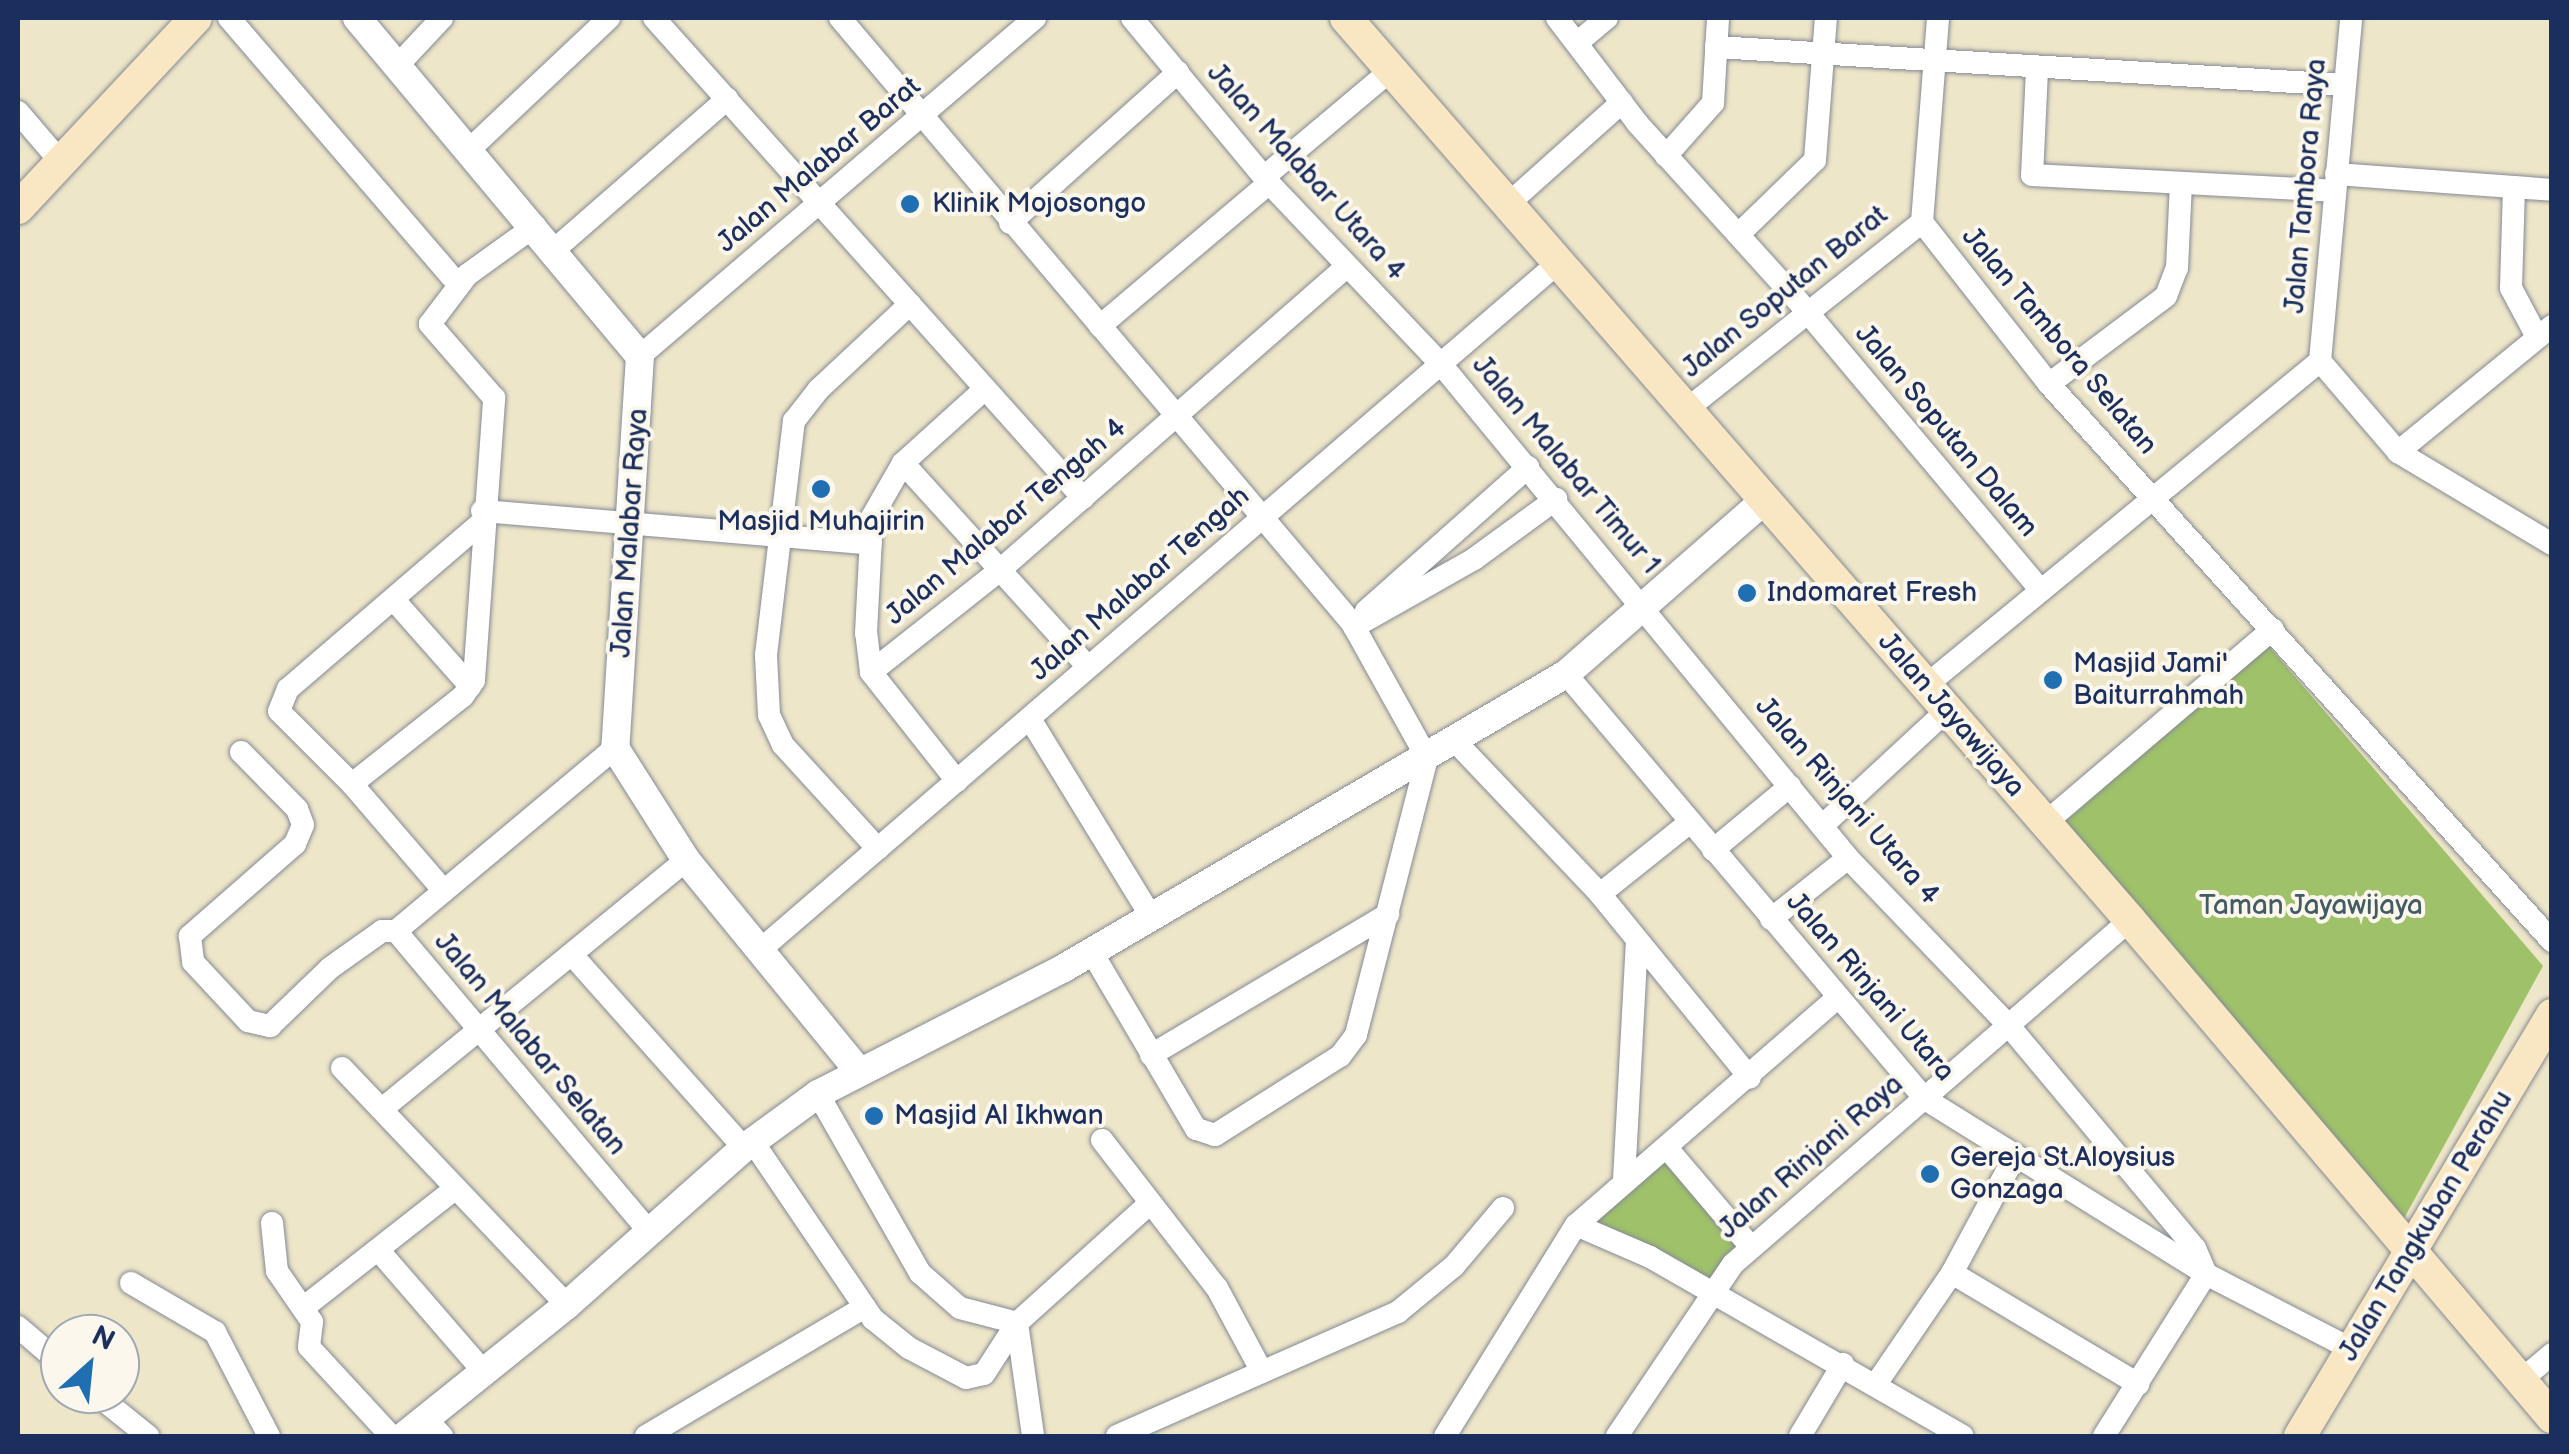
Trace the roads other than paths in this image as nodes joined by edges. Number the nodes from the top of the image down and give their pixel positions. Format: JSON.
{"nodes":[{"id":1,"x":228,"y":18,"type":"edge"},
{"id":2,"x":357,"y":18,"type":"edge"},
{"id":3,"x":442,"y":18,"type":"edge"},
{"id":4,"x":609,"y":18,"type":"edge"},
{"id":5,"x":840,"y":18,"type":"edge"},
{"id":6,"x":1036,"y":18,"type":"edge"},
{"id":7,"x":1132,"y":18,"type":"edge"},
{"id":8,"x":1346,"y":18,"type":"edge"},
{"id":9,"x":1557,"y":18,"type":"edge"},
{"id":10,"x":1606,"y":18,"type":"edge"},
{"id":11,"x":1718,"y":18,"type":"edge"},
{"id":12,"x":1826,"y":18,"type":"edge"},
{"id":13,"x":1938,"y":18,"type":"edge"},
{"id":14,"x":2352,"y":18,"type":"edge"},
{"id":15,"x":192,"y":19,"type":"edge"},
{"id":16,"x":669,"y":23,"type":"edge"},
{"id":17,"x":1578,"y":44,"type":"junction"},
{"id":18,"x":1716,"y":47,"type":"junction"},
{"id":19,"x":1824,"y":51,"type":"junction"},
{"id":20,"x":1932,"y":62,"type":"junction"},
{"id":21,"x":399,"y":64,"type":"junction"},
{"id":22,"x":1391,"y":70,"type":"junction"},
{"id":23,"x":2037,"y":70,"type":"junction"},
{"id":24,"x":1178,"y":72,"type":"junction"},
{"id":25,"x":2344,"y":85,"type":"junction"},
{"id":26,"x":727,"y":98,"type":"junction"},
{"id":27,"x":1622,"y":102,"type":"junction"},
{"id":28,"x":18,"y":112,"type":"edge"},
{"id":29,"x":924,"y":117,"type":"junction"},
{"id":30,"x":470,"y":149,"type":"junction"},
{"id":31,"x":1666,"y":156,"type":"junction"},
{"id":32,"x":60,"y":161,"type":"junction"},
{"id":33,"x":1266,"y":180,"type":"junction"},
{"id":34,"x":2335,"y":182,"type":"junction"},
{"id":35,"x":2181,"y":183,"type":"junction"},
{"id":36,"x":2514,"y":187,"type":"junction"},
{"id":37,"x":2552,"y":190,"type":"edge"},
{"id":38,"x":820,"y":204,"type":"junction"},
{"id":39,"x":1507,"y":205,"type":"junction"},
{"id":40,"x":18,"y":208,"type":"edge"},
{"id":41,"x":1010,"y":222,"type":"junction"},
{"id":42,"x":1922,"y":222,"type":"junction"},
{"id":43,"x":535,"y":226,"type":"junction"},
{"id":44,"x":1739,"y":234,"type":"junction"},
{"id":45,"x":554,"y":250,"type":"junction"},
{"id":46,"x":1558,"y":262,"type":"junction"},
{"id":47,"x":1347,"y":266,"type":"junction"},
{"id":48,"x":458,"y":284,"type":"junction"},
{"id":49,"x":910,"y":304,"type":"junction"},
{"id":50,"x":1807,"y":312,"type":"junction"},
{"id":51,"x":1100,"y":326,"type":"junction"},
{"id":52,"x":2544,"y":332,"type":"edge"},
{"id":53,"x":640,"y":356,"type":"junction"},
{"id":54,"x":2320,"y":361,"type":"junction"},
{"id":55,"x":1440,"y":362,"type":"junction"},
{"id":56,"x":2050,"y":384,"type":"junction"},
{"id":57,"x":986,"y":389,"type":"junction"},
{"id":58,"x":1687,"y":409,"type":"junction"},
{"id":59,"x":1178,"y":417,"type":"junction"},
{"id":60,"x":2398,"y":452,"type":"junction"},
{"id":61,"x":903,"y":463,"type":"junction"},
{"id":62,"x":1528,"y":466,"type":"junction"},
{"id":63,"x":1082,"y":498,"type":"junction"},
{"id":64,"x":2150,"y":498,"type":"junction"},
{"id":65,"x":1556,"y":499,"type":"junction"},
{"id":66,"x":1766,"y":499,"type":"junction"},
{"id":67,"x":482,"y":517,"type":"junction"},
{"id":68,"x":1263,"y":518,"type":"junction"},
{"id":69,"x":633,"y":525,"type":"junction"},
{"id":70,"x":776,"y":538,"type":"junction"},
{"id":71,"x":871,"y":544,"type":"junction"},
{"id":72,"x":2552,"y":544,"type":"edge"},
{"id":73,"x":1000,"y":570,"type":"junction"},
{"id":74,"x":2039,"y":588,"type":"junction"},
{"id":75,"x":394,"y":600,"type":"junction"},
{"id":76,"x":1647,"y":606,"type":"junction"},
{"id":77,"x":1353,"y":625,"type":"junction"},
{"id":78,"x":2273,"y":629,"type":"junction"},
{"id":79,"x":1088,"y":667,"type":"junction"},
{"id":80,"x":872,"y":672,"type":"junction"},
{"id":81,"x":1566,"y":674,"type":"junction"},
{"id":82,"x":470,"y":686,"type":"junction"},
{"id":83,"x":1935,"y":699,"type":"junction"},
{"id":84,"x":1030,"y":719,"type":"junction"},
{"id":85,"x":1454,"y":740,"type":"junction"},
{"id":86,"x":615,"y":748,"type":"junction"},
{"id":87,"x":241,"y":752,"type":"dead end"},
{"id":88,"x":1427,"y":758,"type":"junction"},
{"id":89,"x":956,"y":781,"type":"junction"},
{"id":90,"x":352,"y":784,"type":"junction"},
{"id":91,"x":1790,"y":786,"type":"junction"},
{"id":92,"x":1689,"y":823,"type":"junction"},
{"id":93,"x":2045,"y":823,"type":"junction"},
{"id":94,"x":1822,"y":826,"type":"junction"},
{"id":95,"x":878,"y":849,"type":"junction"},
{"id":96,"x":1712,"y":850,"type":"junction"},
{"id":97,"x":1848,"y":858,"type":"junction"},
{"id":98,"x":686,"y":860,"type":"junction"},
{"id":99,"x":444,"y":892,"type":"junction"},
{"id":100,"x":1600,"y":894,"type":"junction"},
{"id":101,"x":1388,"y":914,"type":"junction"},
{"id":102,"x":1150,"y":916,"type":"junction"},
{"id":103,"x":1771,"y":920,"type":"junction"},
{"id":104,"x":2130,"y":920,"type":"junction"},
{"id":105,"x":396,"y":931,"type":"junction"},
{"id":106,"x":1637,"y":941,"type":"junction"},
{"id":107,"x":2552,"y":941,"type":"edge"},
{"id":108,"x":760,"y":950,"type":"junction"},
{"id":109,"x":1090,"y":950,"type":"junction"},
{"id":110,"x":572,"y":956,"type":"junction"},
{"id":111,"x":1838,"y":998,"type":"junction"},
{"id":112,"x":2552,"y":1015,"type":"edge"},
{"id":113,"x":2010,"y":1027,"type":"junction"},
{"id":114,"x":474,"y":1030,"type":"junction"},
{"id":115,"x":1152,"y":1055,"type":"junction"},
{"id":116,"x":342,"y":1068,"type":"dead end"},
{"id":117,"x":857,"y":1069,"type":"junction"},
{"id":118,"x":1750,"y":1078,"type":"junction"},
{"id":119,"x":818,"y":1094,"type":"junction"},
{"id":120,"x":1924,"y":1099,"type":"junction"},
{"id":121,"x":382,"y":1109,"type":"junction"},
{"id":122,"x":1102,"y":1140,"type":"dead end"},
{"id":123,"x":749,"y":1145,"type":"junction"},
{"id":124,"x":1667,"y":1148,"type":"junction"},
{"id":125,"x":2014,"y":1158,"type":"junction"},
{"id":126,"x":1624,"y":1180,"type":"junction"},
{"id":127,"x":455,"y":1189,"type":"junction"},
{"id":128,"x":1149,"y":1204,"type":"junction"},
{"id":129,"x":1502,"y":1208,"type":"dead end"},
{"id":130,"x":272,"y":1222,"type":"dead end"},
{"id":131,"x":1576,"y":1225,"type":"junction"},
{"id":132,"x":648,"y":1230,"type":"junction"},
{"id":133,"x":1750,"y":1247,"type":"junction"},
{"id":134,"x":2410,"y":1249,"type":"junction"},
{"id":135,"x":380,"y":1252,"type":"junction"},
{"id":136,"x":1952,"y":1272,"type":"junction"},
{"id":137,"x":2206,"y":1274,"type":"junction"},
{"id":138,"x":131,"y":1283,"type":"dead end"},
{"id":139,"x":1711,"y":1292,"type":"junction"},
{"id":140,"x":567,"y":1305,"type":"junction"},
{"id":141,"x":865,"y":1307,"type":"junction"},
{"id":142,"x":302,"y":1308,"type":"junction"},
{"id":143,"x":1016,"y":1322,"type":"junction"},
{"id":144,"x":18,"y":1327,"type":"edge"},
{"id":145,"x":40,"y":1346,"type":"edge"},
{"id":146,"x":2352,"y":1350,"type":"junction"},
{"id":147,"x":2552,"y":1354,"type":"edge"},
{"id":148,"x":1843,"y":1364,"type":"junction"},
{"id":149,"x":484,"y":1372,"type":"junction"},
{"id":150,"x":1262,"y":1372,"type":"junction"},
{"id":151,"x":2520,"y":1381,"type":"junction"},
{"id":152,"x":1876,"y":1384,"type":"junction"},
{"id":153,"x":2138,"y":1384,"type":"junction"},
{"id":154,"x":121,"y":1414,"type":"edge"},
{"id":155,"x":2552,"y":1417,"type":"edge"},
{"id":156,"x":424,"y":1431,"type":"edge"},
{"id":157,"x":2309,"y":1433,"type":"edge"},
{"id":158,"x":148,"y":1436,"type":"edge"},
{"id":159,"x":269,"y":1436,"type":"edge"},
{"id":160,"x":390,"y":1436,"type":"edge"},
{"id":161,"x":646,"y":1436,"type":"edge"},
{"id":162,"x":1033,"y":1436,"type":"edge"},
{"id":163,"x":1117,"y":1436,"type":"edge"},
{"id":164,"x":1445,"y":1436,"type":"edge"},
{"id":165,"x":1617,"y":1436,"type":"edge"},
{"id":166,"x":1800,"y":1436,"type":"edge"},
{"id":167,"x":1962,"y":1436,"type":"edge"},
{"id":168,"x":2104,"y":1436,"type":"edge"}],
"edges":[{"from":1,"to":48,"type":"street"},
{"from":2,"to":21,"type":"street"},
{"from":3,"to":21,"type":"street"},
{"from":4,"to":30,"type":"street"},
{"from":5,"to":29,"type":"street"},
{"from":6,"to":29,"type":"street","name":"Jalan Malabar Barat"},
{"from":7,"to":24,"type":"street","name":"Jalan Malabar Utara 4"},
{"from":8,"to":22,"type":"main road","name":"Jalan Jayawijaya"},
{"from":9,"to":17,"type":"street","name":"Jalan Soputan Dalam"},
{"from":10,"to":17,"type":"street"},
{"from":11,"to":18,"type":"street"},
{"from":12,"to":19,"type":"street"},
{"from":13,"to":20,"type":"street"},
{"from":14,"to":25,"type":"street","name":"Jalan Tambora Raya"},
{"from":15,"to":32,"type":"main road"},
{"from":16,"to":26,"type":"street"},
{"from":17,"to":27,"type":"street","name":"Jalan Soputan Dalam"},
{"from":18,"to":19,"type":"street"},
{"from":18,"to":31,"type":"street"},
{"from":19,"to":20,"type":"street"},
{"from":19,"to":44,"type":"street"},
{"from":20,"to":23,"type":"street"},
{"from":20,"to":42,"type":"street"},
{"from":21,"to":30,"type":"street"},
{"from":22,"to":33,"type":"street"},
{"from":22,"to":39,"type":"main road","name":"Jalan Jayawijaya"},
{"from":23,"to":25,"type":"street"},
{"from":23,"to":35,"type":"street"},
{"from":24,"to":33,"type":"street","name":"Jalan Malabar Utara 4"},
{"from":24,"to":41,"type":"street"},
{"from":25,"to":34,"type":"street","name":"Jalan Tambora Raya"},
{"from":26,"to":38,"type":"street"},
{"from":26,"to":45,"type":"street"},
{"from":27,"to":31,"type":"street","name":"Jalan Soputan Dalam"},
{"from":27,"to":39,"type":"street"},
{"from":28,"to":32,"type":"street"},
{"from":29,"to":38,"type":"street","name":"Jalan Malabar Barat"},
{"from":29,"to":41,"type":"street"},
{"from":30,"to":43,"type":"street"},
{"from":31,"to":44,"type":"street","name":"Jalan Soputan Dalam"},
{"from":32,"to":40,"type":"main road"},
{"from":33,"to":47,"type":"street","name":"Jalan Malabar Utara 4"},
{"from":33,"to":51,"type":"street"},
{"from":34,"to":35,"type":"street"},
{"from":34,"to":36,"type":"street"},
{"from":34,"to":54,"type":"street","name":"Jalan Tambora Raya"},
{"from":35,"to":56,"type":"street"},
{"from":36,"to":37,"type":"street"},
{"from":36,"to":52,"type":"street"},
{"from":38,"to":49,"type":"street"},
{"from":38,"to":53,"type":"street","name":"Jalan Malabar Barat"},
{"from":39,"to":46,"type":"main road","name":"Jalan Jayawijaya"},
{"from":41,"to":51,"type":"street"},
{"from":42,"to":50,"type":"street","name":"Jalan Soputan Barat"},
{"from":42,"to":56,"type":"street","name":"Jalan Tambora Selatan"},
{"from":43,"to":45,"type":"street"},
{"from":43,"to":48,"type":"street"},
{"from":44,"to":50,"type":"street","name":"Jalan Soputan Dalam"},
{"from":45,"to":53,"type":"street"},
{"from":46,"to":55,"type":"street","name":"Jalan Malabar Tengah"},
{"from":46,"to":58,"type":"main road","name":"Jalan Jayawijaya"},
{"from":47,"to":55,"type":"street","name":"Jalan Malabar Utara 4"},
{"from":47,"to":59,"type":"street","name":"Jalan Malabar Tengah 4"},
{"from":48,"to":67,"type":"street"},
{"from":49,"to":57,"type":"street"},
{"from":49,"to":70,"type":"street"},
{"from":50,"to":58,"type":"street","name":"Jalan Soputan Barat"},
{"from":50,"to":74,"type":"street","name":"Jalan Soputan Dalam"},
{"from":51,"to":59,"type":"street"},
{"from":52,"to":60,"type":"street"},
{"from":53,"to":69,"type":"street","name":"Jalan Malabar Raya"},
{"from":54,"to":60,"type":"street"},
{"from":54,"to":64,"type":"street"},
{"from":55,"to":62,"type":"street","name":"Jalan Malabar Timur 1"},
{"from":55,"to":68,"type":"street","name":"Jalan Malabar Tengah"},
{"from":56,"to":64,"type":"street","name":"Jalan Tambora Selatan"},
{"from":57,"to":61,"type":"street"},
{"from":57,"to":63,"type":"street"},
{"from":58,"to":66,"type":"main road","name":"Jalan Jayawijaya"},
{"from":59,"to":63,"type":"street","name":"Jalan Malabar Tengah 4"},
{"from":59,"to":68,"type":"street"},
{"from":60,"to":72,"type":"street"},
{"from":61,"to":71,"type":"street"},
{"from":61,"to":73,"type":"street"},
{"from":62,"to":65,"type":"street","name":"Jalan Malabar Timur 1"},
{"from":62,"to":77,"type":"street"},
{"from":63,"to":73,"type":"street","name":"Jalan Malabar Tengah 4"},
{"from":64,"to":74,"type":"street"},
{"from":64,"to":78,"type":"street","name":"Jalan Tambora Selatan"},
{"from":65,"to":76,"type":"street","name":"Jalan Malabar Timur 1"},
{"from":65,"to":77,"type":"street"},
{"from":66,"to":76,"type":"street"},
{"from":66,"to":83,"type":"main road","name":"Jalan Jayawijaya"},
{"from":67,"to":69,"type":"street"},
{"from":67,"to":75,"type":"street"},
{"from":67,"to":82,"type":"street"},
{"from":68,"to":77,"type":"street"},
{"from":68,"to":79,"type":"street","name":"Jalan Malabar Tengah"},
{"from":69,"to":70,"type":"street"},
{"from":69,"to":86,"type":"street","name":"Jalan Malabar Raya"},
{"from":70,"to":71,"type":"street"},
{"from":70,"to":95,"type":"street"},
{"from":71,"to":80,"type":"street"},
{"from":73,"to":79,"type":"street"},
{"from":73,"to":80,"type":"street","name":"Jalan Malabar Tengah 4"},
{"from":74,"to":83,"type":"street"},
{"from":75,"to":82,"type":"street"},
{"from":75,"to":90,"type":"street"},
{"from":76,"to":81,"type":"street"},
{"from":76,"to":91,"type":"street","name":"Jalan Rinjani Utara 4"},
{"from":77,"to":88,"type":"street"},
{"from":78,"to":93,"type":"street"},
{"from":78,"to":107,"type":"street","name":"Jalan Tambora Selatan"},
{"from":79,"to":84,"type":"street","name":"Jalan Malabar Tengah"},
{"from":80,"to":89,"type":"street"},
{"from":81,"to":85,"type":"street"},
{"from":81,"to":92,"type":"street","name":"Jalan Rinjani Utara"},
{"from":82,"to":90,"type":"street"},
{"from":83,"to":93,"type":"main road","name":"Jalan Jayawijaya"},
{"from":83,"to":94,"type":"street"},
{"from":84,"to":89,"type":"street","name":"Jalan Malabar Tengah"},
{"from":84,"to":102,"type":"street"},
{"from":85,"to":88,"type":"street"},
{"from":85,"to":100,"type":"street"},
{"from":86,"to":98,"type":"street"},
{"from":86,"to":99,"type":"street","name":"Jalan Malabar Selatan"},
{"from":87,"to":105,"type":"street"},
{"from":88,"to":101,"type":"street"},
{"from":88,"to":102,"type":"street"},
{"from":89,"to":95,"type":"street","name":"Jalan Malabar Tengah"},
{"from":90,"to":99,"type":"street"},
{"from":91,"to":94,"type":"street","name":"Jalan Rinjani Utara 4"},
{"from":91,"to":96,"type":"street"},
{"from":92,"to":96,"type":"street","name":"Jalan Rinjani Utara"},
{"from":92,"to":100,"type":"street"},
{"from":93,"to":104,"type":"main road","name":"Jalan Jayawijaya"},
{"from":94,"to":97,"type":"street","name":"Jalan Rinjani Utara 4"},
{"from":95,"to":108,"type":"street","name":"Jalan Malabar Tengah"},
{"from":96,"to":103,"type":"street","name":"Jalan Rinjani Utara"},
{"from":97,"to":103,"type":"street"},
{"from":97,"to":113,"type":"street","name":"Jalan Rinjani Utara 4"},
{"from":98,"to":108,"type":"street"},
{"from":98,"to":110,"type":"street"},
{"from":99,"to":105,"type":"street","name":"Jalan Malabar Selatan"},
{"from":100,"to":106,"type":"street"},
{"from":101,"to":115,"type":"street"},
{"from":101,"to":115,"type":"street"},
{"from":102,"to":109,"type":"street"},
{"from":103,"to":111,"type":"street","name":"Jalan Rinjani Utara"},
{"from":104,"to":113,"type":"street","name":"Jalan Rinjani Raya"},
{"from":104,"to":134,"type":"main road","name":"Jalan Jayawijaya"},
{"from":105,"to":114,"type":"street","name":"Jalan Malabar Selatan"},
{"from":106,"to":118,"type":"street"},
{"from":106,"to":126,"type":"street"},
{"from":108,"to":117,"type":"street"},
{"from":109,"to":115,"type":"street"},
{"from":109,"to":117,"type":"street"},
{"from":110,"to":114,"type":"street"},
{"from":110,"to":123,"type":"street"},
{"from":111,"to":118,"type":"street"},
{"from":111,"to":120,"type":"street","name":"Jalan Rinjani Utara"},
{"from":112,"to":134,"type":"main road","name":"Jalan Tangkuban Perahu"},
{"from":113,"to":120,"type":"street","name":"Jalan Rinjani Raya"},
{"from":113,"to":137,"type":"street","name":"Jalan Rinjani Utara 4"},
{"from":114,"to":121,"type":"street"},
{"from":114,"to":132,"type":"street","name":"Jalan Malabar Selatan"},
{"from":116,"to":121,"type":"street"},
{"from":117,"to":119,"type":"street"},
{"from":118,"to":124,"type":"street"},
{"from":119,"to":123,"type":"street"},
{"from":119,"to":143,"type":"street"},
{"from":120,"to":125,"type":"street","name":"Jalan Rinjani Utara"},
{"from":120,"to":133,"type":"street","name":"Jalan Rinjani Raya"},
{"from":121,"to":127,"type":"street"},
{"from":122,"to":128,"type":"street"},
{"from":123,"to":132,"type":"street"},
{"from":123,"to":141,"type":"street"},
{"from":124,"to":126,"type":"street"},
{"from":124,"to":133,"type":"street"},
{"from":125,"to":136,"type":"street"},
{"from":125,"to":137,"type":"street","name":"Jalan Rinjani Utara"},
{"from":126,"to":131,"type":"street"},
{"from":127,"to":135,"type":"street"},
{"from":127,"to":140,"type":"street"},
{"from":128,"to":143,"type":"street"},
{"from":128,"to":150,"type":"street"},
{"from":129,"to":150,"type":"street"},
{"from":130,"to":142,"type":"street"},
{"from":131,"to":139,"type":"street"},
{"from":131,"to":164,"type":"street"},
{"from":132,"to":140,"type":"street"},
{"from":133,"to":139,"type":"street","name":"Jalan Rinjani Raya"},
{"from":134,"to":146,"type":"main road","name":"Jalan Tangkuban Perahu"},
{"from":134,"to":151,"type":"main road","name":"Jalan Jayawijaya"},
{"from":135,"to":142,"type":"street"},
{"from":135,"to":149,"type":"street"},
{"from":136,"to":152,"type":"street"},
{"from":136,"to":153,"type":"street"},
{"from":137,"to":146,"type":"street","name":"Jalan Rinjani Utara"},
{"from":137,"to":153,"type":"street"},
{"from":138,"to":159,"type":"street"},
{"from":139,"to":148,"type":"street"},
{"from":139,"to":165,"type":"street","name":"Jalan Rinjani Raya"},
{"from":140,"to":149,"type":"street"},
{"from":141,"to":143,"type":"street"},
{"from":141,"to":161,"type":"street"},
{"from":142,"to":160,"type":"street"},
{"from":143,"to":162,"type":"street"},
{"from":144,"to":145,"type":"street"},
{"from":146,"to":157,"type":"main road","name":"Jalan Tangkuban Perahu"},
{"from":147,"to":151,"type":"street"},
{"from":148,"to":152,"type":"street"},
{"from":148,"to":166,"type":"street"},
{"from":149,"to":156,"type":"street"},
{"from":150,"to":163,"type":"street"},
{"from":151,"to":155,"type":"main road","name":"Jalan Jayawijaya"},
{"from":152,"to":167,"type":"street"},
{"from":153,"to":168,"type":"street"},
{"from":154,"to":158,"type":"street"}]}
